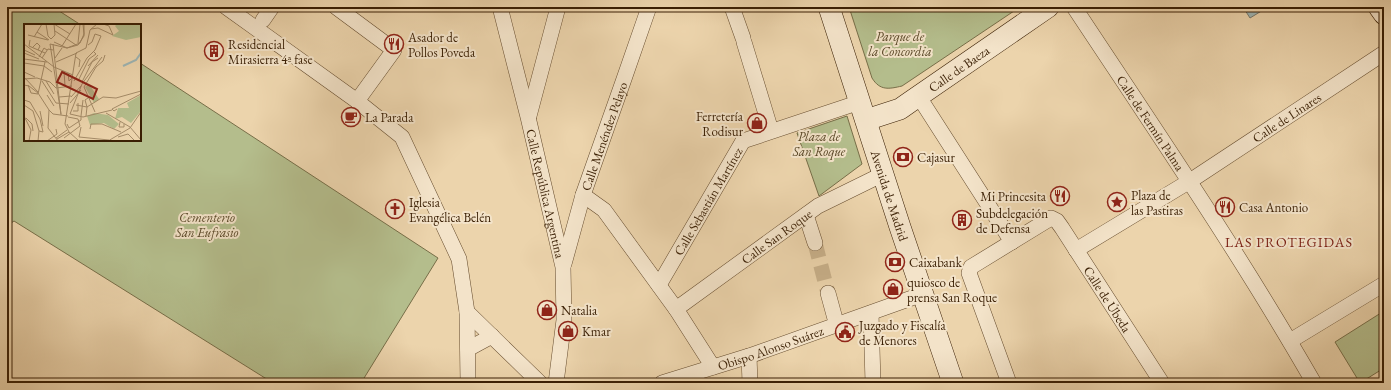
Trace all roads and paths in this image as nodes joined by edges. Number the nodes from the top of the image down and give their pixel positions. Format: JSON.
{"nodes":[{"id":1,"x":226,"y":7,"type":"edge"},
{"id":2,"x":272,"y":7,"type":"edge"},
{"id":3,"x":336,"y":7,"type":"edge"},
{"id":4,"x":500,"y":7,"type":"edge"},
{"id":5,"x":558,"y":7,"type":"edge"},
{"id":6,"x":648,"y":7,"type":"edge"},
{"id":7,"x":732,"y":7,"type":"edge"},
{"id":8,"x":829,"y":7,"type":"edge"},
{"id":9,"x":1048,"y":7,"type":"edge"},
{"id":10,"x":1074,"y":7,"type":"edge"},
{"id":11,"x":1379,"y":7,"type":"edge"},
{"id":12,"x":1384,"y":14,"type":"edge"},
{"id":13,"x":263,"y":20,"type":"dead end"},
{"id":14,"x":1384,"y":53,"type":"edge"},
{"id":15,"x":919,"y":97,"type":"junction"},
{"id":16,"x":357,"y":101,"type":"junction"},
{"id":17,"x":863,"y":111,"type":"junction"},
{"id":18,"x":528,"y":117,"type":"junction"},
{"id":19,"x":769,"y":124,"type":"dead end"},
{"id":20,"x":883,"y":175,"type":"junction"},
{"id":21,"x":1190,"y":181,"type":"junction"},
{"id":22,"x":583,"y":195,"type":"junction"},
{"id":23,"x":806,"y":215,"type":"junction"},
{"id":24,"x":1012,"y":242,"type":"junction"},
{"id":25,"x":815,"y":243,"type":"tunnel mouth"},
{"id":26,"x":1076,"y":250,"type":"junction"},
{"id":27,"x":563,"y":267,"type":"junction"},
{"id":28,"x":1384,"y":284,"type":"edge"},
{"id":29,"x":659,"y":285,"type":"junction"},
{"id":30,"x":828,"y":293,"type":"tunnel mouth"},
{"id":31,"x":923,"y":294,"type":"junction"},
{"id":32,"x":676,"y":309,"type":"junction"},
{"id":33,"x":467,"y":312,"type":"junction"},
{"id":34,"x":871,"y":313,"type":"junction"},
{"id":35,"x":837,"y":326,"type":"junction"},
{"id":36,"x":492,"y":336,"type":"junction"},
{"id":37,"x":1290,"y":342,"type":"junction"},
{"id":38,"x":468,"y":349,"type":"junction"},
{"id":39,"x":749,"y":356,"type":"junction"},
{"id":40,"x":713,"y":367,"type":"junction"},
{"id":41,"x":468,"y":383,"type":"edge"},
{"id":42,"x":540,"y":383,"type":"edge"},
{"id":43,"x":556,"y":383,"type":"edge"},
{"id":44,"x":662,"y":383,"type":"edge"},
{"id":45,"x":750,"y":383,"type":"edge"},
{"id":46,"x":873,"y":383,"type":"edge"},
{"id":47,"x":953,"y":383,"type":"edge"},
{"id":48,"x":1009,"y":383,"type":"edge"},
{"id":49,"x":1162,"y":383,"type":"edge"},
{"id":50,"x":1314,"y":383,"type":"edge"}],
"edges":[{"from":1,"to":16,"type":"street"},
{"from":2,"to":13,"type":"street"},
{"from":3,"to":16,"type":"street"},
{"from":4,"to":18,"type":"street","name":"Calle República Argentina"},
{"from":5,"to":18,"type":"street"},
{"from":6,"to":22,"type":"street","name":"Calle Menéndez Pelayo"},
{"from":7,"to":19,"type":"street"},
{"from":8,"to":17,"type":"street","name":"Avenida de Madrid"},
{"from":9,"to":15,"type":"street","name":"Calle de Baeza"},
{"from":10,"to":21,"type":"street","name":"Calle de Fermín Palma"},
{"from":11,"to":12,"type":"street"},
{"from":14,"to":21,"type":"street","name":"Calle de Linares"},
{"from":15,"to":17,"type":"street","name":"Calle de Baeza"},
{"from":15,"to":24,"type":"street"},
{"from":16,"to":33,"type":"street"},
{"from":17,"to":20,"type":"street","name":"Avenida de Madrid"},
{"from":17,"to":29,"type":"street","name":"Calle Sebastián Martínez"},
{"from":18,"to":27,"type":"street","name":"Calle República Argentina"},
{"from":20,"to":23,"type":"street","name":"Calle San Roque"},
{"from":20,"to":31,"type":"street","name":"Avenida de Madrid"},
{"from":21,"to":26,"type":"street","name":"Calle de Linares"},
{"from":21,"to":37,"type":"street","name":"Calle de Fermín Palma"},
{"from":22,"to":27,"type":"street","name":"Calle Menéndez Pelayo"},
{"from":22,"to":29,"type":"street"},
{"from":23,"to":25,"type":"street"},
{"from":23,"to":32,"type":"street","name":"Calle San Roque"},
{"from":24,"to":26,"type":"street","name":"Calle de Úbeda"},
{"from":24,"to":48,"type":"street"},
{"from":26,"to":49,"type":"street","name":"Calle de Úbeda"},
{"from":27,"to":43,"type":"street","name":"Calle República Argentina"},
{"from":28,"to":37,"type":"street"},
{"from":29,"to":32,"type":"street"},
{"from":30,"to":35,"type":"street"},
{"from":31,"to":34,"type":"street","name":"Obispo Alonso Suárez"},
{"from":31,"to":47,"type":"street","name":"Avenida de Madrid"},
{"from":32,"to":40,"type":"street"},
{"from":33,"to":36,"type":"street"},
{"from":33,"to":38,"type":"street"},
{"from":34,"to":35,"type":"street","name":"Obispo Alonso Suárez"},
{"from":34,"to":46,"type":"street"},
{"from":35,"to":39,"type":"street","name":"Obispo Alonso Suárez"},
{"from":36,"to":38,"type":"street"},
{"from":36,"to":42,"type":"street"},
{"from":37,"to":50,"type":"street","name":"Calle de Fermín Palma"},
{"from":38,"to":41,"type":"street"},
{"from":39,"to":40,"type":"street","name":"Obispo Alonso Suárez"},
{"from":39,"to":45,"type":"street"},
{"from":40,"to":44,"type":"street","name":"Obispo Alonso Suárez"}]}
